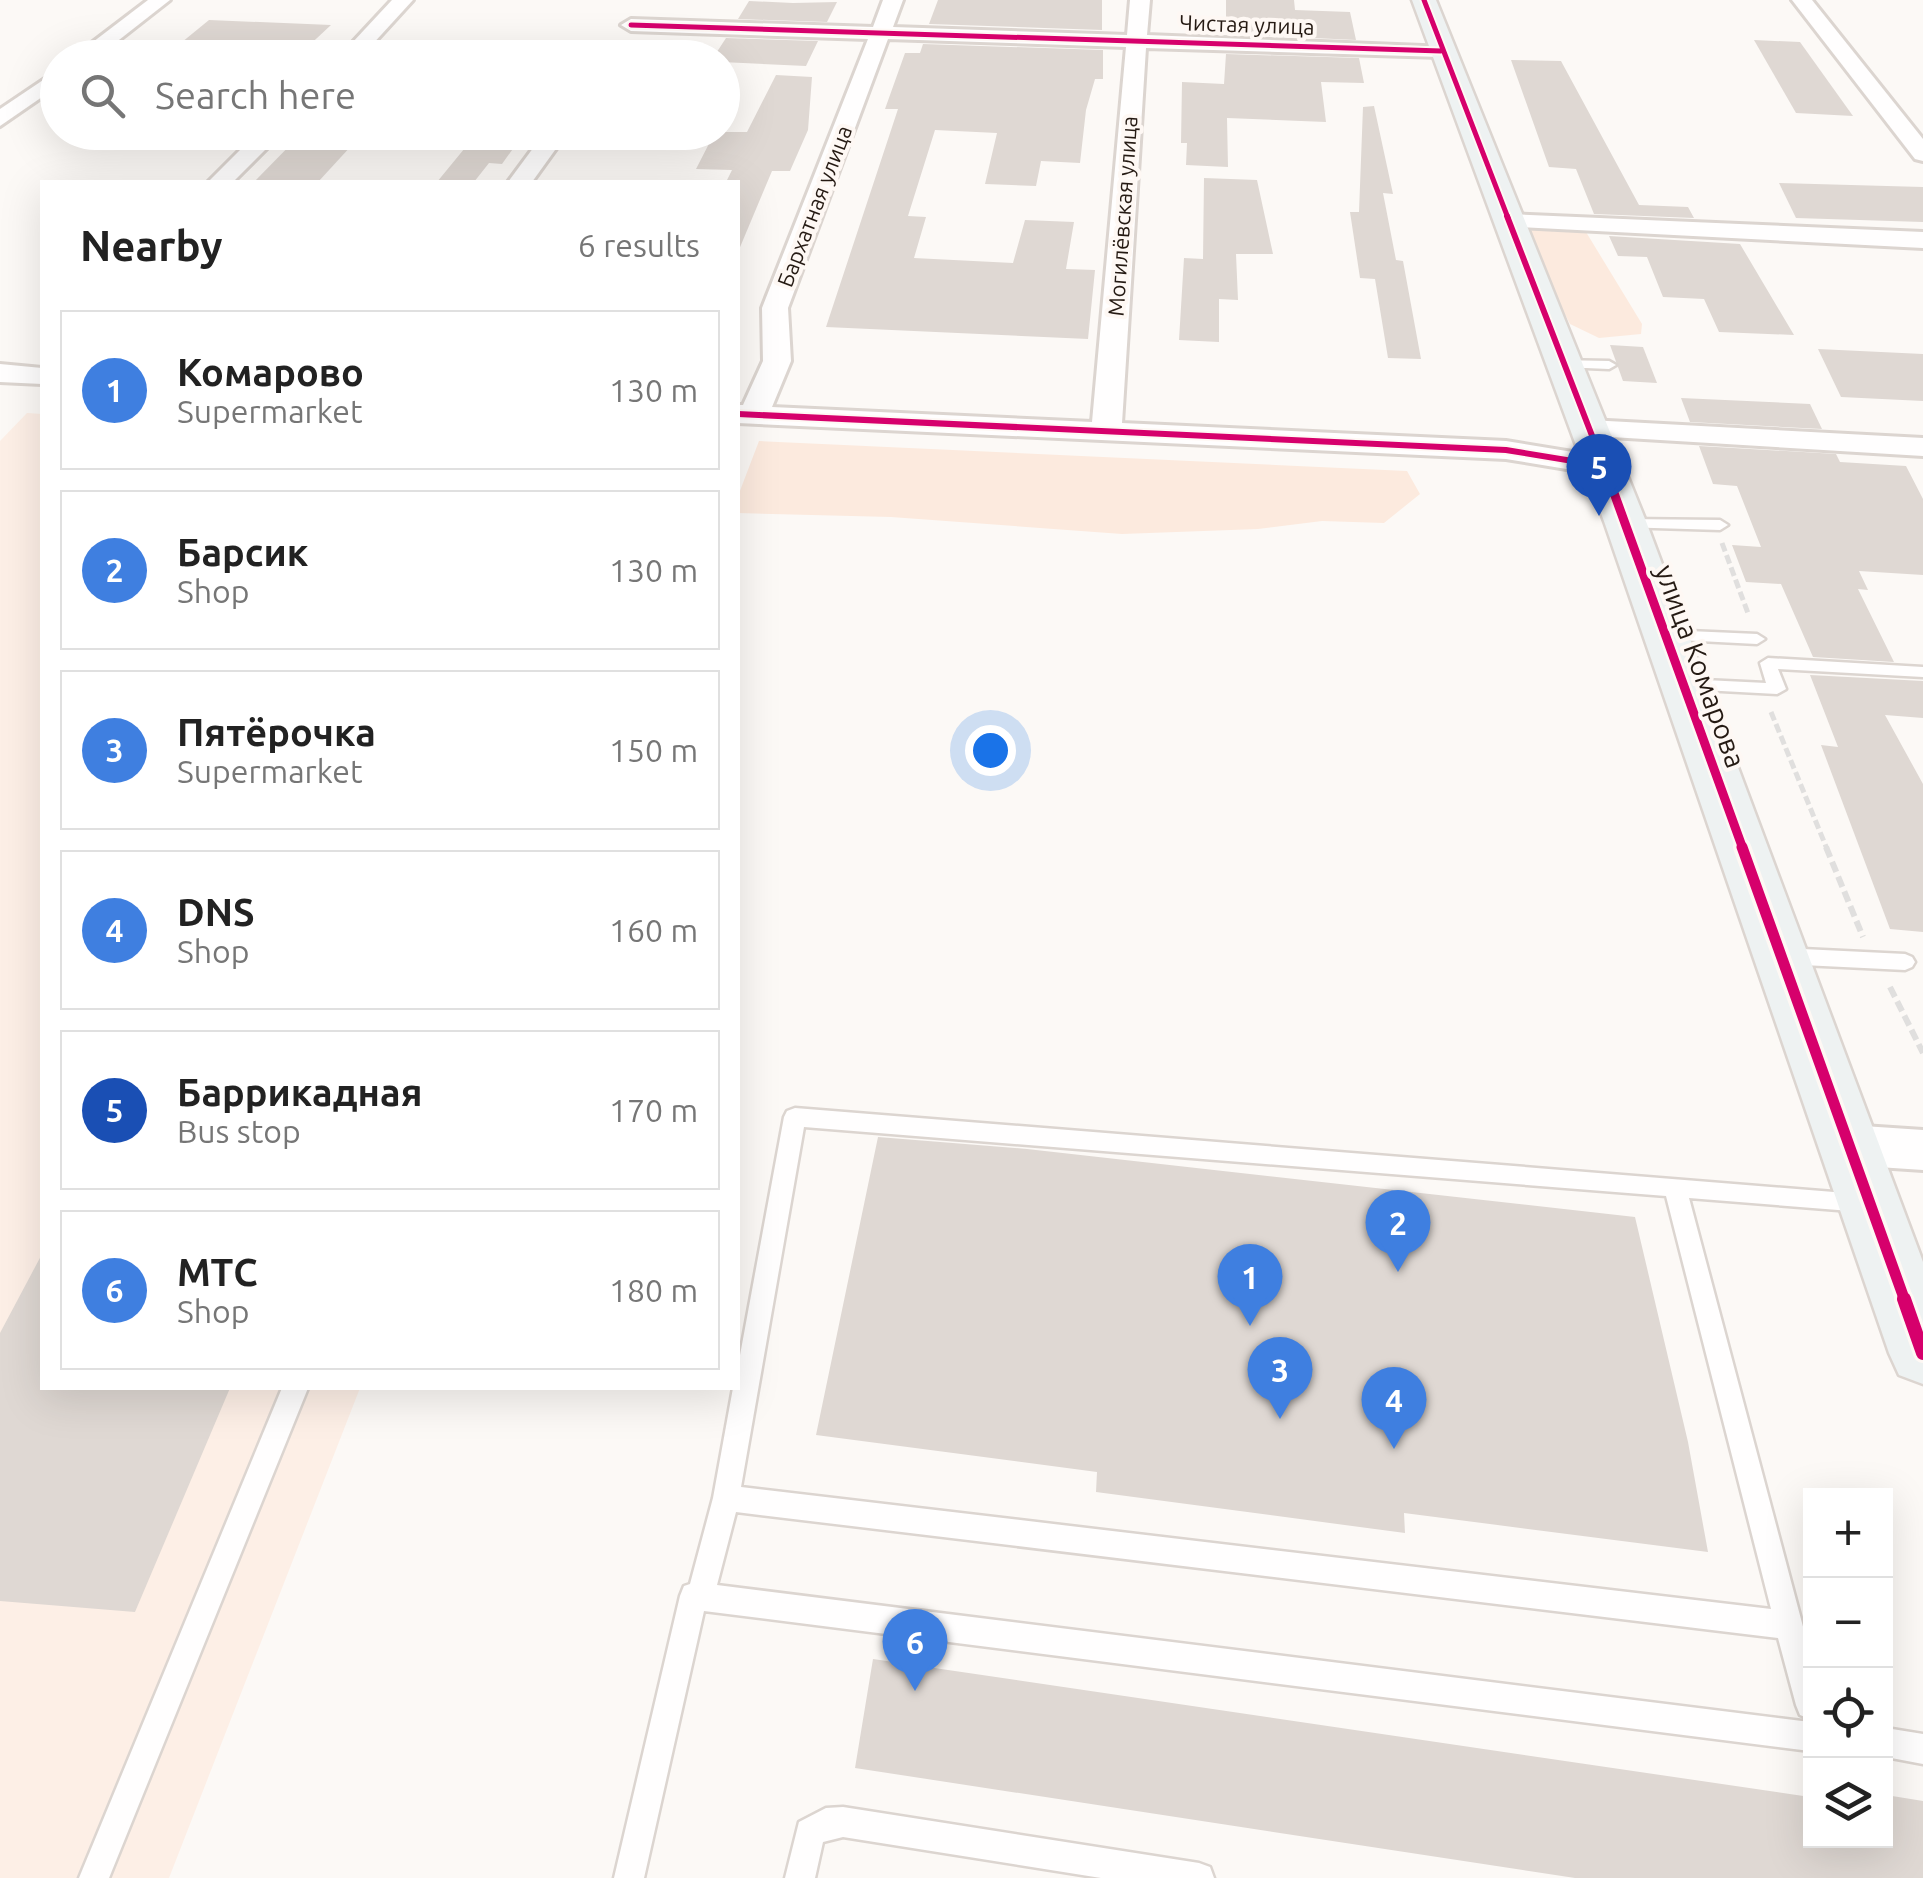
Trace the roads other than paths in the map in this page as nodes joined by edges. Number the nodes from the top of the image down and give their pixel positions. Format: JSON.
{"nodes":[{"id":1,"x":160,"y":0,"type":"edge"},
{"id":2,"x":403,"y":0,"type":"edge"},
{"id":3,"x":648,"y":0,"type":"edge"},
{"id":4,"x":893,"y":0,"type":"edge"},
{"id":5,"x":1140,"y":0,"type":"edge"},
{"id":6,"x":1424,"y":0,"type":"edge"},
{"id":7,"x":1802,"y":0,"type":"edge"},
{"id":8,"x":880,"y":32,"type":"junction"},
{"id":9,"x":106,"y":40,"type":"edge"},
{"id":10,"x":365,"y":40,"type":"edge"},
{"id":11,"x":1136,"y":40,"type":"junction"},
{"id":12,"x":1441,"y":50,"type":"junction"},
{"id":13,"x":40,"y":89,"type":"edge"},
{"id":14,"x":0,"y":94,"type":"edge"},
{"id":15,"x":31,"y":95,"type":"junction"},
{"id":16,"x":40,"y":95,"type":"edge"},
{"id":17,"x":0,"y":119,"type":"edge"},
{"id":18,"x":253,"y":150,"type":"edge"},
{"id":19,"x":544,"y":150,"type":"edge"},
{"id":20,"x":1923,"y":154,"type":"edge"},
{"id":21,"x":222,"y":180,"type":"edge"},
{"id":22,"x":521,"y":180,"type":"edge"},
{"id":23,"x":1507,"y":221,"type":"junction"},
{"id":24,"x":1923,"y":240,"type":"edge"},
{"id":25,"x":40,"y":356,"type":"edge"},
{"id":26,"x":1562,"y":363,"type":"junction"},
{"id":27,"x":1609,"y":365,"type":"dead end"},
{"id":28,"x":21,"y":374,"type":"edge"},
{"id":29,"x":746,"y":414,"type":"edge"},
{"id":30,"x":1106,"y":431,"type":"junction"},
{"id":31,"x":1923,"y":447,"type":"edge"},
{"id":32,"x":1596,"y":448,"type":"junction"},
{"id":33,"x":1626,"y":524,"type":"junction"},
{"id":34,"x":1718,"y":526,"type":"road end"},
{"id":35,"x":1757,"y":638,"type":"road end"},
{"id":36,"x":1675,"y":659,"type":"junction"},
{"id":37,"x":1923,"y":672,"type":"edge"},
{"id":38,"x":1780,"y":956,"type":"junction"},
{"id":39,"x":1905,"y":962,"type":"dead end"},
{"id":40,"x":1848,"y":1144,"type":"junction"},
{"id":41,"x":1923,"y":1150,"type":"edge"},
{"id":42,"x":1675,"y":1187,"type":"junction"},
{"id":43,"x":1870,"y":1203,"type":"junction"},
{"id":44,"x":1920,"y":1336,"type":"edge"},
{"id":45,"x":295,"y":1390,"type":"edge"},
{"id":46,"x":726,"y":1498,"type":"junction"},
{"id":47,"x":698,"y":1592,"type":"junction"},
{"id":48,"x":1790,"y":1625,"type":"junction"},
{"id":49,"x":1803,"y":1677,"type":"edge"},
{"id":50,"x":1803,"y":1736,"type":"edge"},
{"id":51,"x":1893,"y":1745,"type":"edge"},
{"id":52,"x":1923,"y":1749,"type":"edge"},
{"id":53,"x":94,"y":1878,"type":"edge"},
{"id":54,"x":629,"y":1878,"type":"edge"},
{"id":55,"x":800,"y":1878,"type":"edge"},
{"id":56,"x":1199,"y":1878,"type":"edge"}],
"edges":[{"from":1,"to":9,"type":"street"},
{"from":2,"to":10,"type":"street"},
{"from":3,"to":8,"type":"street","name":"Чистая улица"},
{"from":4,"to":8,"type":"street","name":"Бархатная улица"},
{"from":5,"to":11,"type":"street","name":"Могилёвская улица"},
{"from":6,"to":12,"type":"street","name":"улица Комарова"},
{"from":7,"to":20,"type":"street"},
{"from":8,"to":11,"type":"street","name":"Чистая улица"},
{"from":8,"to":29,"type":"street","name":"Бархатная улица"},
{"from":11,"to":12,"type":"street","name":"Чистая улица"},
{"from":11,"to":30,"type":"street","name":"Могилёвская улица"},
{"from":12,"to":23,"type":"street","name":"улица Комарова"},
{"from":13,"to":15,"type":"street"},
{"from":14,"to":15,"type":"street"},
{"from":15,"to":16,"type":"street"},
{"from":15,"to":17,"type":"street"},
{"from":18,"to":21,"type":"street"},
{"from":19,"to":22,"type":"street"},
{"from":23,"to":24,"type":"street"},
{"from":23,"to":26,"type":"street","name":"улица Комарова"},
{"from":25,"to":28,"type":"street"},
{"from":26,"to":27,"type":"lane"},
{"from":26,"to":32,"type":"street","name":"улица Комарова"},
{"from":29,"to":30,"type":"street"},
{"from":30,"to":32,"type":"street"},
{"from":31,"to":32,"type":"street"},
{"from":32,"to":33,"type":"street","name":"улица Комарова"},
{"from":33,"to":34,"type":"lane"},
{"from":33,"to":36,"type":"street","name":"улица Комарова"},
{"from":35,"to":36,"type":"lane"},
{"from":36,"to":37,"type":"lane"},
{"from":36,"to":38,"type":"street","name":"улица Комарова"},
{"from":38,"to":39,"type":"lane"},
{"from":38,"to":40,"type":"street","name":"улица Комарова"},
{"from":40,"to":41,"type":"street"},
{"from":40,"to":43,"type":"street","name":"улица Комарова"},
{"from":42,"to":43,"type":"lane"},
{"from":42,"to":46,"type":"lane"},
{"from":42,"to":48,"type":"lane"},
{"from":43,"to":44,"type":"street","name":"улица Комарова"},
{"from":45,"to":53,"type":"lane"},
{"from":46,"to":47,"type":"lane"},
{"from":46,"to":48,"type":"lane"},
{"from":47,"to":50,"type":"lane"},
{"from":47,"to":54,"type":"lane"},
{"from":48,"to":49,"type":"lane"},
{"from":51,"to":52,"type":"lane"},
{"from":55,"to":56,"type":"lane"}]}
